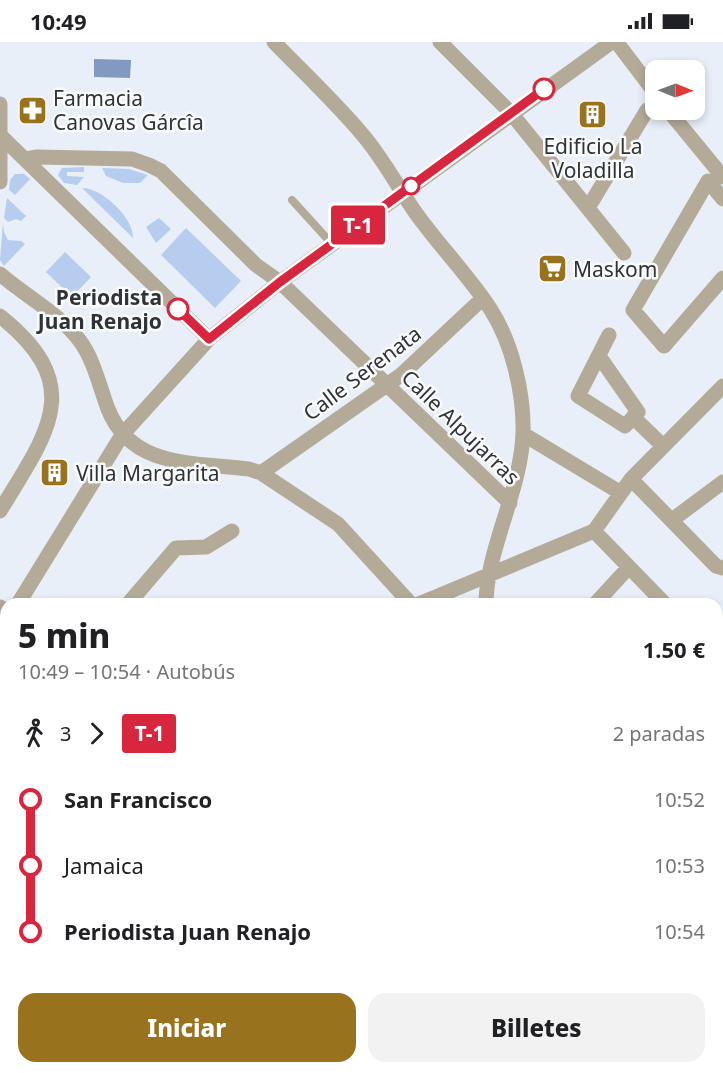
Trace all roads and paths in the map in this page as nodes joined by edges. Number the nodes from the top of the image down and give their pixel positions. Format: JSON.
{"nodes":[{"id":1,"x":274,"y":42,"type":"edge"},
{"id":2,"x":440,"y":42,"type":"edge"},
{"id":3,"x":613,"y":43,"type":"edge"},
{"id":4,"x":645,"y":81,"type":"edge"},
{"id":5,"x":0,"y":104,"type":"edge"},
{"id":6,"x":511,"y":113,"type":"junction"},
{"id":7,"x":645,"y":113,"type":"edge"},
{"id":8,"x":676,"y":120,"type":"edge"},
{"id":9,"x":1,"y":136,"type":"edge"},
{"id":10,"x":26,"y":159,"type":"junction"},
{"id":11,"x":0,"y":177,"type":"edge"},
{"id":12,"x":723,"y":177,"type":"edge"},
{"id":13,"x":0,"y":182,"type":"edge"},
{"id":14,"x":404,"y":192,"type":"junction"},
{"id":15,"x":723,"y":199,"type":"edge"},
{"id":16,"x":292,"y":200,"type":"dead end"},
{"id":17,"x":588,"y":208,"type":"junction"},
{"id":18,"x":332,"y":244,"type":"junction"},
{"id":19,"x":624,"y":253,"type":"dead end"},
{"id":20,"x":0,"y":274,"type":"edge"},
{"id":21,"x":723,"y":278,"type":"edge"},
{"id":22,"x":280,"y":282,"type":"junction"},
{"id":23,"x":482,"y":299,"type":"junction"},
{"id":24,"x":0,"y":316,"type":"edge"},
{"id":25,"x":609,"y":335,"type":"dead end"},
{"id":26,"x":209,"y":339,"type":"junction"},
{"id":27,"x":599,"y":356,"type":"junction"},
{"id":28,"x":388,"y":385,"type":"junction"},
{"id":29,"x":723,"y":386,"type":"edge"},
{"id":30,"x":633,"y":417,"type":"junction"},
{"id":31,"x":523,"y":434,"type":"junction"},
{"id":32,"x":122,"y":435,"type":"junction"},
{"id":33,"x":662,"y":445,"type":"junction"},
{"id":34,"x":261,"y":473,"type":"junction"},
{"id":35,"x":631,"y":478,"type":"junction"},
{"id":36,"x":723,"y":482,"type":"edge"},
{"id":37,"x":621,"y":493,"type":"junction"},
{"id":38,"x":510,"y":503,"type":"junction"},
{"id":39,"x":0,"y":511,"type":"edge"},
{"id":40,"x":672,"y":520,"type":"junction"},
{"id":41,"x":232,"y":531,"type":"dead end"},
{"id":42,"x":594,"y":531,"type":"junction"},
{"id":43,"x":629,"y":567,"type":"junction"},
{"id":44,"x":723,"y":568,"type":"edge"},
{"id":45,"x":491,"y":572,"type":"junction"},
{"id":46,"x":22,"y":598,"type":"edge"},
{"id":47,"x":133,"y":598,"type":"edge"},
{"id":48,"x":406,"y":598,"type":"edge"},
{"id":49,"x":432,"y":598,"type":"edge"},
{"id":50,"x":486,"y":598,"type":"edge"},
{"id":51,"x":601,"y":598,"type":"edge"},
{"id":52,"x":659,"y":598,"type":"edge"}],
"edges":[{"from":1,"to":14,"type":"street"},
{"from":2,"to":6,"type":"street"},
{"from":3,"to":4,"type":"street"},
{"from":3,"to":6,"type":"street"},
{"from":5,"to":9,"type":"street"},
{"from":6,"to":14,"type":"street"},
{"from":6,"to":17,"type":"street"},
{"from":7,"to":17,"type":"street"},
{"from":8,"to":12,"type":"street"},
{"from":9,"to":10,"type":"street"},
{"from":9,"to":11,"type":"street"},
{"from":10,"to":22,"type":"street","name":"Calle Alpujarras"},
{"from":10,"to":26,"type":"street"},
{"from":11,"to":13,"type":"street"},
{"from":14,"to":18,"type":"street"},
{"from":14,"to":23,"type":"street"},
{"from":15,"to":21,"type":"street"},
{"from":16,"to":18,"type":"lane"},
{"from":17,"to":19,"type":"street"},
{"from":18,"to":22,"type":"street"},
{"from":20,"to":32,"type":"street"},
{"from":22,"to":26,"type":"street"},
{"from":22,"to":28,"type":"street","name":"Calle Alpujarras"},
{"from":23,"to":28,"type":"street","name":"Calle Serenata"},
{"from":23,"to":31,"type":"street"},
{"from":24,"to":39,"type":"street"},
{"from":25,"to":27,"type":"street"},
{"from":26,"to":32,"type":"street"},
{"from":27,"to":30,"type":"street"},
{"from":27,"to":30,"type":"street"},
{"from":28,"to":34,"type":"street","name":"Calle Serenata"},
{"from":28,"to":38,"type":"street","name":"Calle Alpujarras"},
{"from":29,"to":33,"type":"street"},
{"from":30,"to":33,"type":"street"},
{"from":31,"to":37,"type":"street"},
{"from":31,"to":38,"type":"street"},
{"from":32,"to":34,"type":"street"},
{"from":32,"to":46,"type":"street"},
{"from":33,"to":35,"type":"street"},
{"from":34,"to":48,"type":"street"},
{"from":35,"to":37,"type":"street"},
{"from":35,"to":40,"type":"street"},
{"from":36,"to":40,"type":"street"},
{"from":37,"to":42,"type":"street"},
{"from":38,"to":45,"type":"street"},
{"from":40,"to":44,"type":"street"},
{"from":41,"to":47,"type":"street"},
{"from":42,"to":43,"type":"street"},
{"from":42,"to":45,"type":"street"},
{"from":43,"to":51,"type":"street"},
{"from":43,"to":52,"type":"street"},
{"from":45,"to":49,"type":"street"},
{"from":45,"to":50,"type":"street"}]}
